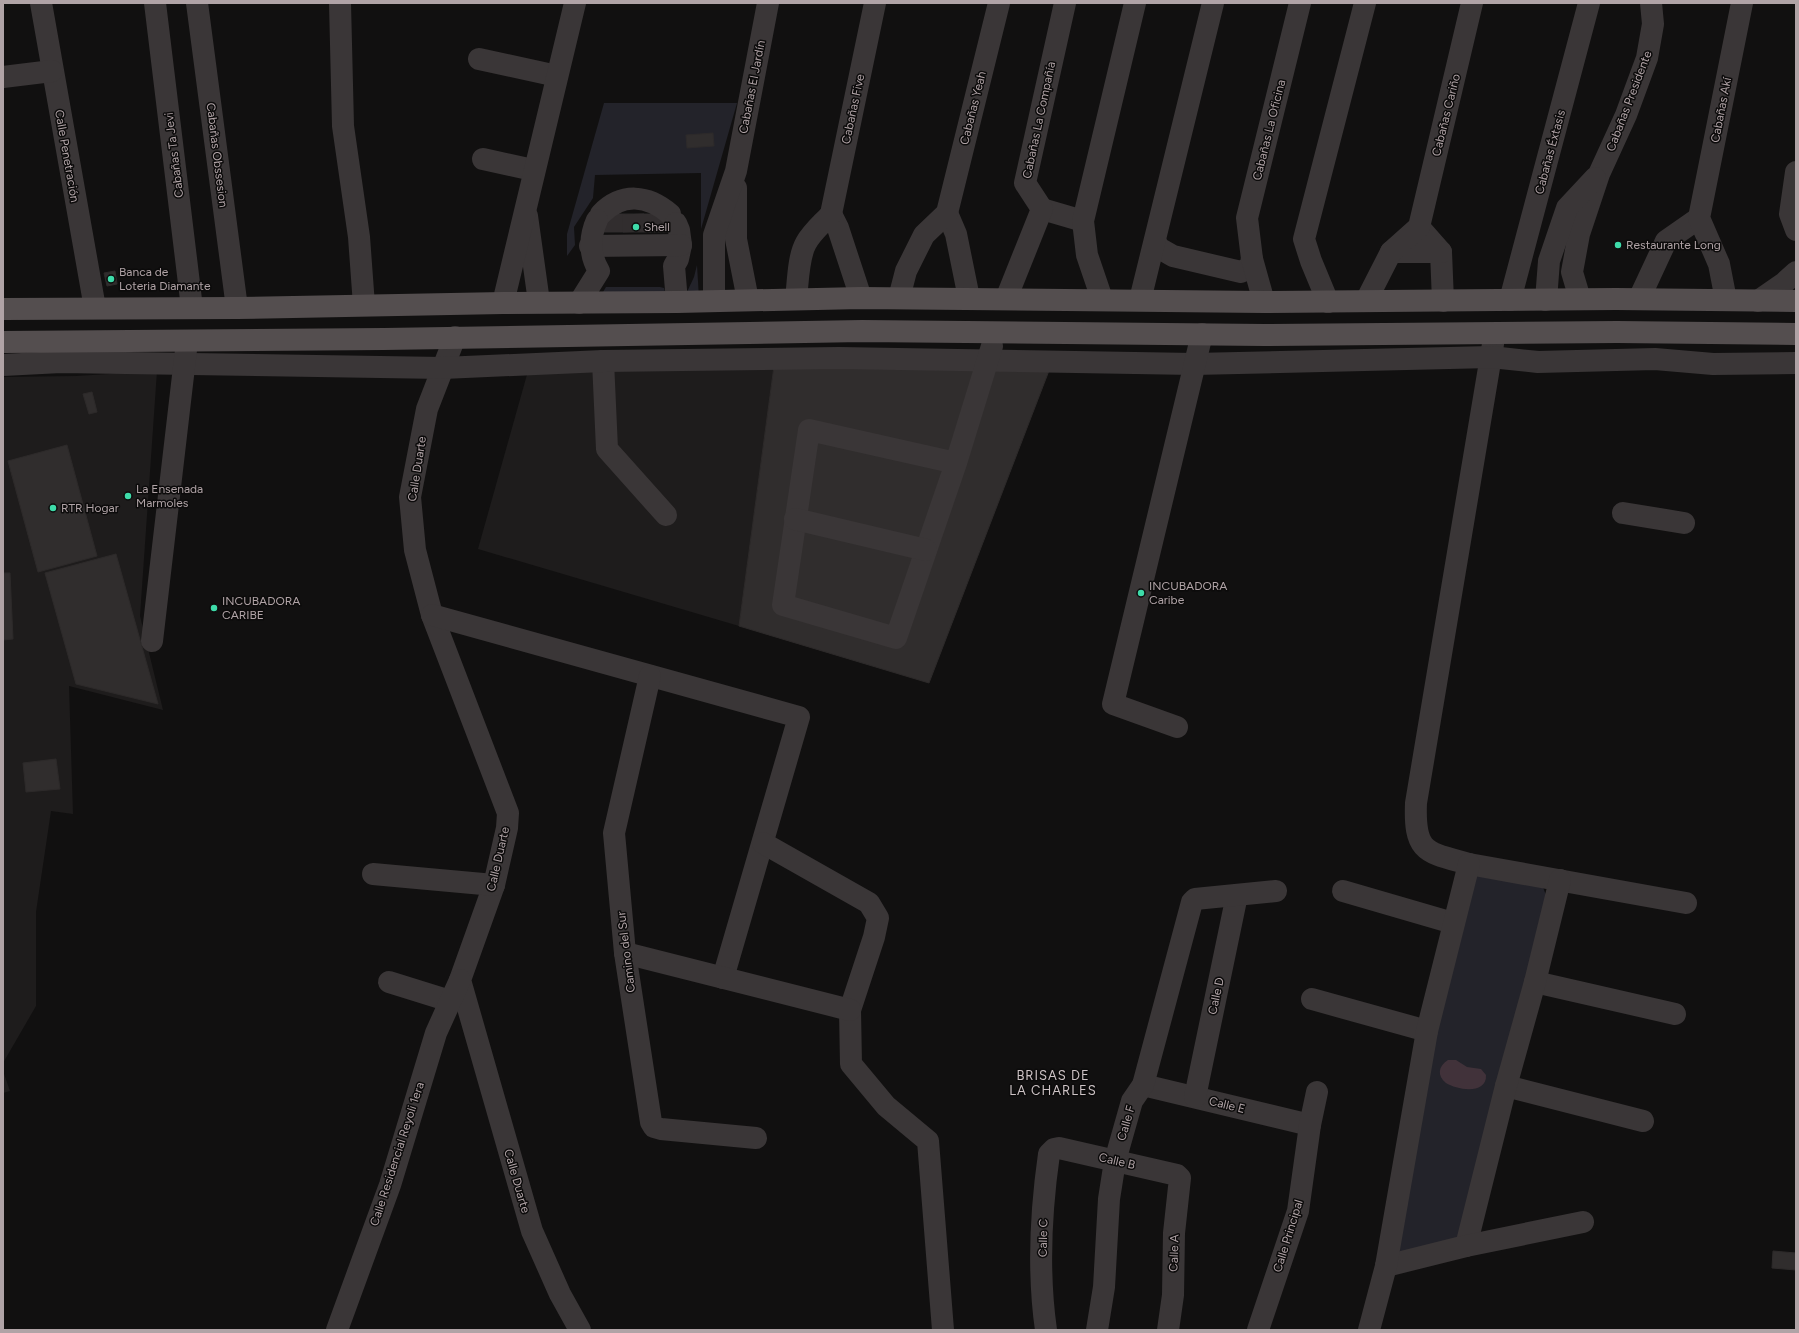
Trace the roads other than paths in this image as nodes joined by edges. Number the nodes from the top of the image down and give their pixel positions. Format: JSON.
{"nodes":[{"id":1,"x":41,"y":3,"type":"edge"},
{"id":2,"x":155,"y":3,"type":"edge"},
{"id":3,"x":198,"y":3,"type":"edge"},
{"id":4,"x":340,"y":3,"type":"edge"},
{"id":5,"x":575,"y":3,"type":"edge"},
{"id":6,"x":768,"y":3,"type":"edge"},
{"id":7,"x":875,"y":3,"type":"edge"},
{"id":8,"x":999,"y":3,"type":"edge"},
{"id":9,"x":1065,"y":3,"type":"edge"},
{"id":10,"x":1135,"y":3,"type":"edge"},
{"id":11,"x":1213,"y":3,"type":"edge"},
{"id":12,"x":1300,"y":3,"type":"edge"},
{"id":13,"x":1365,"y":3,"type":"edge"},
{"id":14,"x":1472,"y":3,"type":"edge"},
{"id":15,"x":1589,"y":3,"type":"edge"},
{"id":16,"x":1651,"y":3,"type":"edge"},
{"id":17,"x":1742,"y":3,"type":"edge"},
{"id":18,"x":479,"y":59,"type":"dead end"},
{"id":19,"x":52,"y":71,"type":"junction"},
{"id":20,"x":557,"y":76,"type":"junction"},
{"id":21,"x":3,"y":77,"type":"edge"},
{"id":22,"x":483,"y":159,"type":"dead end"},
{"id":23,"x":533,"y":170,"type":"junction"},
{"id":24,"x":736,"y":171,"type":"junction"},
{"id":25,"x":1796,"y":172,"type":"edge"},
{"id":26,"x":1599,"y":174,"type":"junction"},
{"id":27,"x":526,"y":204,"type":"junction"},
{"id":28,"x":1042,"y":209,"type":"junction"},
{"id":29,"x":947,"y":213,"type":"junction"},
{"id":30,"x":831,"y":214,"type":"junction"},
{"id":31,"x":1700,"y":218,"type":"junction"},
{"id":32,"x":1083,"y":221,"type":"junction"},
{"id":33,"x":1419,"y":227,"type":"junction"},
{"id":34,"x":1796,"y":230,"type":"edge"},
{"id":35,"x":1155,"y":241,"type":"junction"},
{"id":36,"x":1390,"y":252,"type":"junction"},
{"id":37,"x":1441,"y":252,"type":"junction"},
{"id":38,"x":1252,"y":259,"type":"junction"},
{"id":39,"x":1796,"y":272,"type":"edge"},
{"id":40,"x":861,"y":298,"type":"junction"},
{"id":41,"x":899,"y":298,"type":"junction"},
{"id":42,"x":969,"y":298,"type":"junction"},
{"id":43,"x":796,"y":299,"type":"junction"},
{"id":44,"x":1006,"y":299,"type":"junction"},
{"id":45,"x":1102,"y":299,"type":"junction"},
{"id":46,"x":1580,"y":299,"type":"junction"},
{"id":47,"x":1639,"y":299,"type":"junction"},
{"id":48,"x":748,"y":300,"type":"junction"},
{"id":49,"x":1140,"y":300,"type":"junction"},
{"id":50,"x":1510,"y":300,"type":"junction"},
{"id":51,"x":1546,"y":300,"type":"junction"},
{"id":52,"x":1726,"y":300,"type":"junction"},
{"id":53,"x":714,"y":301,"type":"junction"},
{"id":54,"x":1366,"y":301,"type":"junction"},
{"id":55,"x":1443,"y":301,"type":"junction"},
{"id":56,"x":1758,"y":301,"type":"junction"},
{"id":57,"x":1796,"y":301,"type":"edge"},
{"id":58,"x":539,"y":302,"type":"junction"},
{"id":59,"x":677,"y":302,"type":"junction"},
{"id":60,"x":1264,"y":302,"type":"junction"},
{"id":61,"x":1328,"y":302,"type":"junction"},
{"id":62,"x":502,"y":303,"type":"junction"},
{"id":63,"x":579,"y":303,"type":"junction"},
{"id":64,"x":364,"y":305,"type":"junction"},
{"id":65,"x":95,"y":308,"type":"junction"},
{"id":66,"x":192,"y":308,"type":"junction"},
{"id":67,"x":237,"y":308,"type":"junction"},
{"id":68,"x":3,"y":309,"type":"edge"},
{"id":69,"x":997,"y":332,"type":"junction"},
{"id":70,"x":1495,"y":333,"type":"junction"},
{"id":71,"x":1202,"y":334,"type":"junction"},
{"id":72,"x":1796,"y":334,"type":"edge"},
{"id":73,"x":455,"y":338,"type":"junction"},
{"id":74,"x":187,"y":341,"type":"junction"},
{"id":75,"x":3,"y":342,"type":"edge"},
{"id":76,"x":1491,"y":357,"type":"junction"},
{"id":77,"x":988,"y":359,"type":"junction"},
{"id":78,"x":603,"y":361,"type":"junction"},
{"id":79,"x":1796,"y":363,"type":"edge"},
{"id":80,"x":184,"y":364,"type":"junction"},
{"id":81,"x":1194,"y":364,"type":"junction"},
{"id":82,"x":3,"y":365,"type":"edge"},
{"id":83,"x":443,"y":368,"type":"junction"},
{"id":84,"x":956,"y":463,"type":"junction"},
{"id":85,"x":1623,"y":513,"type":"dead end"},
{"id":86,"x":666,"y":515,"type":"dead end"},
{"id":87,"x":795,"y":519,"type":"junction"},
{"id":88,"x":1684,"y":523,"type":"dead end"},
{"id":89,"x":926,"y":550,"type":"junction"},
{"id":90,"x":432,"y":615,"type":"junction"},
{"id":91,"x":152,"y":641,"type":"dead end"},
{"id":92,"x":650,"y":676,"type":"junction"},
{"id":93,"x":1176,"y":727,"type":"dead end"},
{"id":94,"x":763,"y":843,"type":"junction"},
{"id":95,"x":1469,"y":864,"type":"junction"},
{"id":96,"x":373,"y":874,"type":"dead end"},
{"id":97,"x":1560,"y":880,"type":"junction"},
{"id":98,"x":494,"y":885,"type":"junction"},
{"id":99,"x":1276,"y":891,"type":"dead end"},
{"id":100,"x":1343,"y":891,"type":"dead end"},
{"id":101,"x":1237,"y":895,"type":"junction"},
{"id":102,"x":1686,"y":903,"type":"dead end"},
{"id":103,"x":1453,"y":923,"type":"junction"},
{"id":104,"x":625,"y":953,"type":"junction"},
{"id":105,"x":723,"y":978,"type":"junction"},
{"id":106,"x":460,"y":980,"type":"junction"},
{"id":107,"x":389,"y":982,"type":"dead end"},
{"id":108,"x":1535,"y":982,"type":"junction"},
{"id":109,"x":1312,"y":999,"type":"dead end"},
{"id":110,"x":450,"y":1001,"type":"junction"},
{"id":111,"x":850,"y":1010,"type":"junction"},
{"id":112,"x":1675,"y":1014,"type":"dead end"},
{"id":113,"x":1427,"y":1031,"type":"junction"},
{"id":114,"x":1143,"y":1085,"type":"junction"},
{"id":115,"x":1506,"y":1086,"type":"junction"},
{"id":116,"x":1317,"y":1092,"type":"dead end"},
{"id":117,"x":1195,"y":1097,"type":"junction"},
{"id":118,"x":1643,"y":1121,"type":"dead end"},
{"id":119,"x":1310,"y":1125,"type":"junction"},
{"id":120,"x":756,"y":1138,"type":"dead end"},
{"id":121,"x":1054,"y":1149,"type":"joint"},
{"id":122,"x":1115,"y":1161,"type":"junction"},
{"id":123,"x":1179,"y":1177,"type":"joint"},
{"id":124,"x":1583,"y":1222,"type":"dead end"},
{"id":125,"x":1466,"y":1246,"type":"junction"},
{"id":126,"x":1386,"y":1266,"type":"junction"},
{"id":127,"x":337,"y":1330,"type":"edge"},
{"id":128,"x":580,"y":1330,"type":"edge"},
{"id":129,"x":943,"y":1330,"type":"edge"},
{"id":130,"x":1046,"y":1330,"type":"edge"},
{"id":131,"x":1097,"y":1330,"type":"edge"},
{"id":132,"x":1168,"y":1330,"type":"edge"},
{"id":133,"x":1258,"y":1330,"type":"edge"},
{"id":134,"x":1369,"y":1330,"type":"edge"}],
"edges":[{"from":1,"to":19,"type":"street","name":"Calle Penetración"},
{"from":2,"to":66,"type":"street","name":"Cabañas Ta Jevi"},
{"from":3,"to":67,"type":"street","name":"Cabañas Obssesion"},
{"from":4,"to":64,"type":"street"},
{"from":5,"to":20,"type":"street"},
{"from":6,"to":24,"type":"street","name":"Cabañas El Jardín"},
{"from":7,"to":30,"type":"street","name":"Cabañas Five"},
{"from":8,"to":29,"type":"street","name":"Cabañas Yeah"},
{"from":9,"to":28,"type":"street","name":"Cabañas La Compañía"},
{"from":10,"to":32,"type":"street"},
{"from":11,"to":35,"type":"street"},
{"from":12,"to":38,"type":"street","name":"Cabañas La Oficina"},
{"from":13,"to":61,"type":"street"},
{"from":14,"to":33,"type":"street","name":"Cabañas Cariño"},
{"from":15,"to":50,"type":"street","name":"Cabañas Éxtasis"},
{"from":16,"to":26,"type":"street","name":"Cabañas Presidente"},
{"from":17,"to":31,"type":"street","name":"Cabañas Akí"},
{"from":18,"to":20,"type":"street"},
{"from":19,"to":21,"type":"street"},
{"from":19,"to":65,"type":"street","name":"Calle Penetración"},
{"from":20,"to":23,"type":"street"},
{"from":22,"to":23,"type":"street"},
{"from":23,"to":27,"type":"street"},
{"from":24,"to":48,"type":"street","name":"Cabañas El Jardín"},
{"from":24,"to":53,"type":"street","name":"Cabañas El Jardín"},
{"from":25,"to":34,"type":"street"},
{"from":26,"to":46,"type":"street","name":"Cabañas Presidente"},
{"from":26,"to":51,"type":"street","name":"Cabañas Presidente"},
{"from":27,"to":58,"type":"street"},
{"from":27,"to":62,"type":"street"},
{"from":28,"to":32,"type":"street"},
{"from":28,"to":44,"type":"street"},
{"from":29,"to":41,"type":"street"},
{"from":29,"to":42,"type":"street"},
{"from":30,"to":40,"type":"street"},
{"from":30,"to":43,"type":"street"},
{"from":31,"to":47,"type":"street"},
{"from":31,"to":52,"type":"street"},
{"from":32,"to":45,"type":"street"},
{"from":33,"to":36,"type":"street"},
{"from":33,"to":37,"type":"street"},
{"from":35,"to":38,"type":"street"},
{"from":35,"to":49,"type":"street"},
{"from":36,"to":37,"type":"street"},
{"from":36,"to":54,"type":"street"},
{"from":37,"to":55,"type":"street"},
{"from":38,"to":60,"type":"street","name":"Cabañas La Oficina"},
{"from":39,"to":56,"type":"street"},
{"from":40,"to":41,"type":"main road"},
{"from":40,"to":43,"type":"main road"},
{"from":41,"to":42,"type":"main road"},
{"from":42,"to":44,"type":"main road"},
{"from":43,"to":48,"type":"main road"},
{"from":44,"to":45,"type":"main road"},
{"from":45,"to":49,"type":"main road"},
{"from":46,"to":47,"type":"main road"},
{"from":46,"to":51,"type":"main road"},
{"from":47,"to":52,"type":"main road"},
{"from":48,"to":53,"type":"main road"},
{"from":49,"to":60,"type":"main road"},
{"from":50,"to":51,"type":"main road"},
{"from":50,"to":55,"type":"main road"},
{"from":52,"to":56,"type":"main road"},
{"from":53,"to":59,"type":"main road"},
{"from":54,"to":55,"type":"main road"},
{"from":54,"to":61,"type":"main road"},
{"from":56,"to":57,"type":"main road"},
{"from":58,"to":62,"type":"main road"},
{"from":58,"to":63,"type":"main road"},
{"from":59,"to":63,"type":"main road"},
{"from":59,"to":63,"type":"street"},
{"from":60,"to":61,"type":"main road"},
{"from":62,"to":64,"type":"main road"},
{"from":64,"to":67,"type":"main road"},
{"from":65,"to":66,"type":"main road"},
{"from":65,"to":68,"type":"main road"},
{"from":66,"to":67,"type":"main road"},
{"from":69,"to":71,"type":"main road"},
{"from":69,"to":73,"type":"main road"},
{"from":69,"to":77,"type":"street"},
{"from":70,"to":71,"type":"main road"},
{"from":70,"to":72,"type":"main road"},
{"from":70,"to":76,"type":"street"},
{"from":71,"to":81,"type":"street"},
{"from":73,"to":74,"type":"main road"},
{"from":73,"to":83,"type":"street","name":"Calle Duarte"},
{"from":74,"to":75,"type":"main road"},
{"from":74,"to":80,"type":"street"},
{"from":76,"to":79,"type":"street"},
{"from":76,"to":81,"type":"street"},
{"from":76,"to":95,"type":"street"},
{"from":77,"to":78,"type":"street"},
{"from":77,"to":81,"type":"street"},
{"from":77,"to":84,"type":"street"},
{"from":78,"to":83,"type":"street"},
{"from":78,"to":86,"type":"street"},
{"from":80,"to":82,"type":"street"},
{"from":80,"to":83,"type":"street"},
{"from":80,"to":91,"type":"street"},
{"from":81,"to":93,"type":"street"},
{"from":83,"to":90,"type":"street","name":"Calle Duarte"},
{"from":84,"to":87,"type":"street"},
{"from":84,"to":89,"type":"street"},
{"from":85,"to":88,"type":"street"},
{"from":87,"to":89,"type":"street"},
{"from":87,"to":89,"type":"street"},
{"from":90,"to":92,"type":"street"},
{"from":90,"to":98,"type":"street","name":"Calle Duarte"},
{"from":92,"to":94,"type":"street"},
{"from":92,"to":104,"type":"street","name":"Camino del Sur"},
{"from":94,"to":105,"type":"street"},
{"from":94,"to":111,"type":"street"},
{"from":95,"to":97,"type":"street"},
{"from":95,"to":103,"type":"street"},
{"from":96,"to":98,"type":"street"},
{"from":97,"to":102,"type":"street"},
{"from":97,"to":108,"type":"street"},
{"from":98,"to":106,"type":"street","name":"Calle Duarte"},
{"from":99,"to":101,"type":"street"},
{"from":100,"to":103,"type":"street"},
{"from":101,"to":114,"type":"street","name":"Calle F"},
{"from":101,"to":117,"type":"street","name":"Calle D"},
{"from":103,"to":113,"type":"street"},
{"from":104,"to":105,"type":"street"},
{"from":104,"to":120,"type":"street","name":"Camino del Sur"},
{"from":105,"to":111,"type":"street"},
{"from":106,"to":110,"type":"street","name":"Calle Residencial Reyoli 1era"},
{"from":106,"to":128,"type":"street","name":"Calle Duarte"},
{"from":107,"to":110,"type":"street"},
{"from":108,"to":112,"type":"street"},
{"from":108,"to":115,"type":"street"},
{"from":109,"to":113,"type":"street"},
{"from":110,"to":127,"type":"street","name":"Calle Residencial Reyoli 1era"},
{"from":111,"to":129,"type":"street"},
{"from":113,"to":126,"type":"street"},
{"from":114,"to":117,"type":"street","name":"Calle E"},
{"from":114,"to":122,"type":"street","name":"Calle F"},
{"from":115,"to":118,"type":"street"},
{"from":115,"to":125,"type":"street"},
{"from":116,"to":119,"type":"street","name":"Calle Principal"},
{"from":117,"to":119,"type":"street","name":"Calle E"},
{"from":119,"to":133,"type":"street","name":"Calle Principal"},
{"from":121,"to":122,"type":"street","name":"Calle B"},
{"from":121,"to":130,"type":"street","name":"Calle C"},
{"from":122,"to":123,"type":"street","name":"Calle B"},
{"from":122,"to":131,"type":"street","name":"Calle F"},
{"from":123,"to":132,"type":"street","name":"Calle A"},
{"from":124,"to":125,"type":"street"},
{"from":125,"to":126,"type":"street"},
{"from":126,"to":134,"type":"street"}]}
